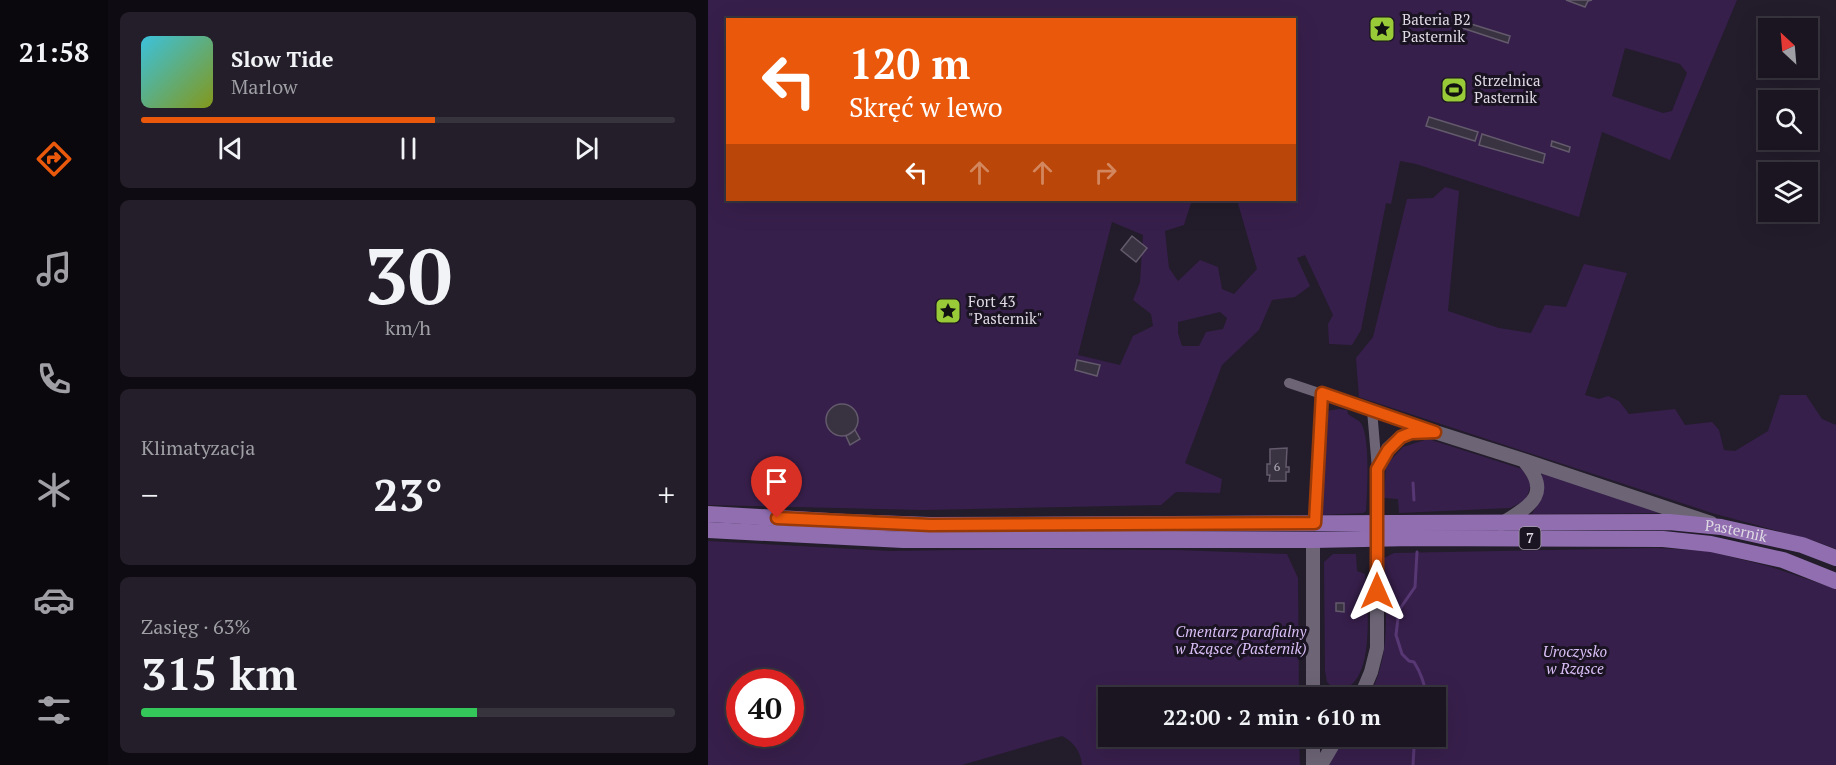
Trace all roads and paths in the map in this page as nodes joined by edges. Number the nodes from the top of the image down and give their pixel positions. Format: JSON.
{"nodes":[{"id":1,"x":1289,"y":382,"type":"dead end"},
{"id":2,"x":1322,"y":393,"type":"junction"},
{"id":3,"x":1372,"y":410,"type":"junction"},
{"id":4,"x":1435,"y":432,"type":"junction"},
{"id":5,"x":1523,"y":460,"type":"junction"},
{"id":6,"x":1377,"y":469,"type":"junction"},
{"id":7,"x":708,"y":514,"type":"edge"},
{"id":8,"x":1501,"y":524,"type":"junction"},
{"id":9,"x":1721,"y":527,"type":"junction"},
{"id":10,"x":708,"y":530,"type":"edge"},
{"id":11,"x":1414,"y":530,"type":"junction"},
{"id":12,"x":1314,"y":531,"type":"junction"},
{"id":13,"x":1836,"y":558,"type":"edge"},
{"id":14,"x":1836,"y":581,"type":"edge"},
{"id":15,"x":1313,"y":687,"type":"edge"},
{"id":16,"x":1363,"y":687,"type":"edge"},
{"id":17,"x":1313,"y":747,"type":"edge"},
{"id":18,"x":1332,"y":747,"type":"edge"},
{"id":19,"x":1313,"y":765,"type":"edge"},
{"id":20,"x":1321,"y":765,"type":"edge"}],
"edges":[{"from":1,"to":2,"type":"street"},
{"from":2,"to":3,"type":"street"},
{"from":2,"to":12,"type":"street"},
{"from":3,"to":4,"type":"street"},
{"from":3,"to":6,"type":"street"},
{"from":4,"to":5,"type":"street"},
{"from":4,"to":6,"type":"street"},
{"from":5,"to":8,"type":"street"},
{"from":5,"to":9,"type":"street"},
{"from":6,"to":16,"type":"street"},
{"from":7,"to":12,"type":"main road","number":"7"},
{"from":8,"to":9,"type":"main road","name":"Pasternik","number":"7"},
{"from":8,"to":11,"type":"main road","number":"7"},
{"from":9,"to":13,"type":"main road","name":"Pasternik","number":"7"},
{"from":10,"to":12,"type":"main road","number":"7"},
{"from":11,"to":12,"type":"main road","number":"7"},
{"from":11,"to":14,"type":"main road","name":"Pasternik","number":"7"},
{"from":12,"to":15,"type":"street"},
{"from":17,"to":19,"type":"street"},
{"from":18,"to":20,"type":"street"}]}
